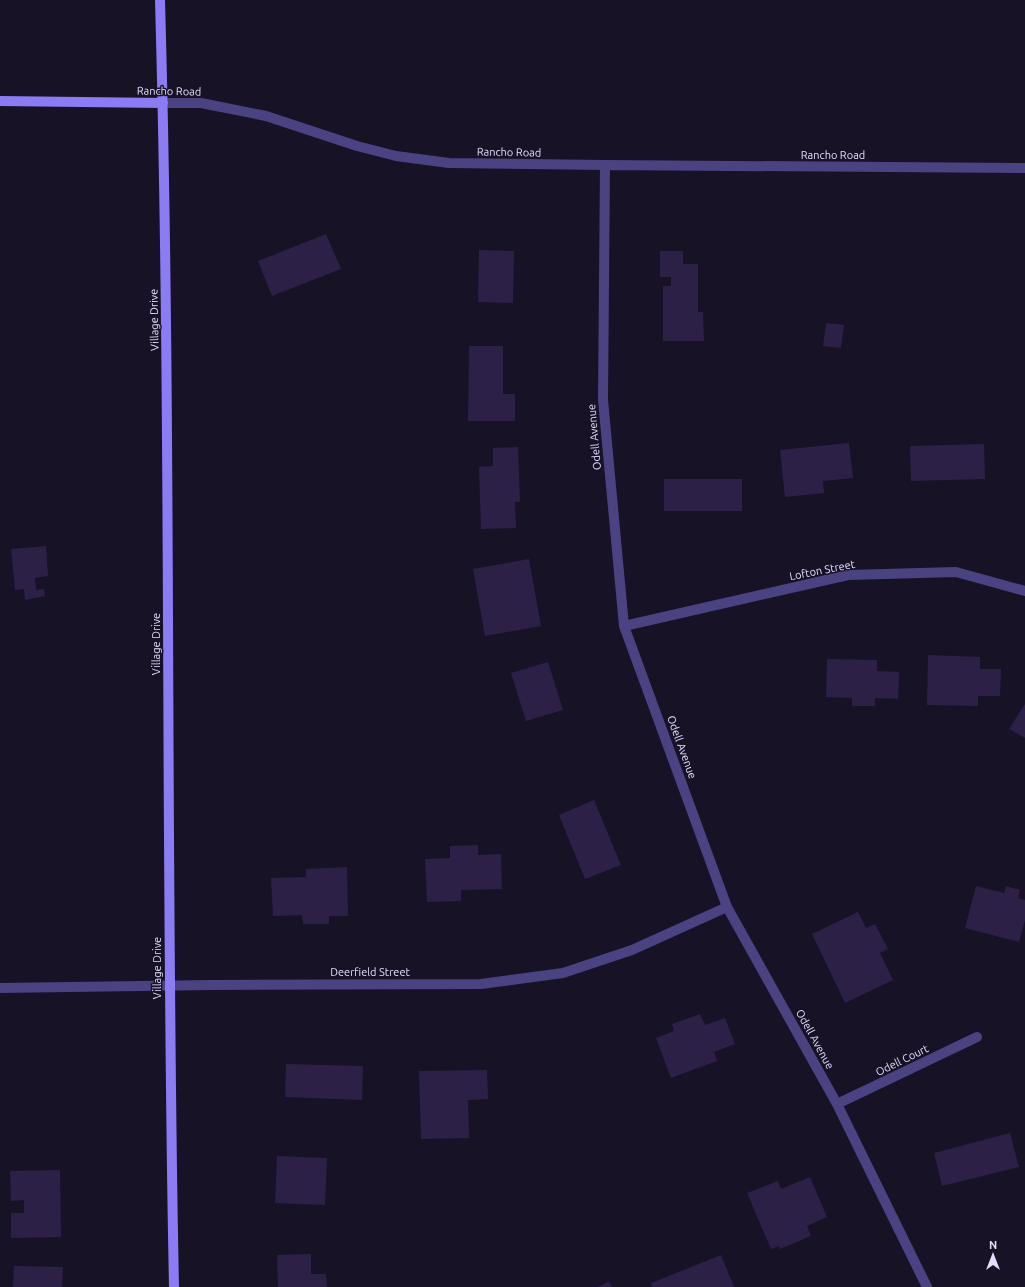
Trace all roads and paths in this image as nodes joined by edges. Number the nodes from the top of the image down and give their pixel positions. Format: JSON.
{"nodes":[{"id":1,"x":160,"y":0,"type":"edge"},
{"id":2,"x":0,"y":101,"type":"edge"},
{"id":3,"x":163,"y":103,"type":"junction"},
{"id":4,"x":605,"y":165,"type":"junction"},
{"id":5,"x":1025,"y":168,"type":"edge"},
{"id":6,"x":1025,"y":591,"type":"edge"},
{"id":7,"x":624,"y":626,"type":"junction"},
{"id":8,"x":727,"y":907,"type":"junction"},
{"id":9,"x":169,"y":985,"type":"junction"},
{"id":10,"x":0,"y":988,"type":"edge"},
{"id":11,"x":977,"y":1037,"type":"dead end"},
{"id":12,"x":837,"y":1104,"type":"junction"},
{"id":13,"x":924,"y":1286,"type":"edge"},
{"id":14,"x":174,"y":1287,"type":"edge"}],
"edges":[{"from":1,"to":3,"type":"main road","name":"Village Drive"},
{"from":2,"to":3,"type":"main road","name":"Rancho Road"},
{"from":3,"to":4,"type":"street","name":"Rancho Road"},
{"from":3,"to":9,"type":"main road","name":"Village Drive"},
{"from":4,"to":5,"type":"street","name":"Rancho Road"},
{"from":4,"to":7,"type":"street","name":"Odell Avenue"},
{"from":6,"to":7,"type":"street","name":"Lofton Street"},
{"from":7,"to":8,"type":"street","name":"Odell Avenue"},
{"from":8,"to":9,"type":"street","name":"Deerfield Street"},
{"from":8,"to":12,"type":"street","name":"Odell Avenue"},
{"from":9,"to":10,"type":"street","name":"Deerfield Street"},
{"from":9,"to":14,"type":"main road","name":"Village Drive"},
{"from":11,"to":12,"type":"street","name":"Odell Court"},
{"from":12,"to":13,"type":"street","name":"Odell Avenue"}]}
